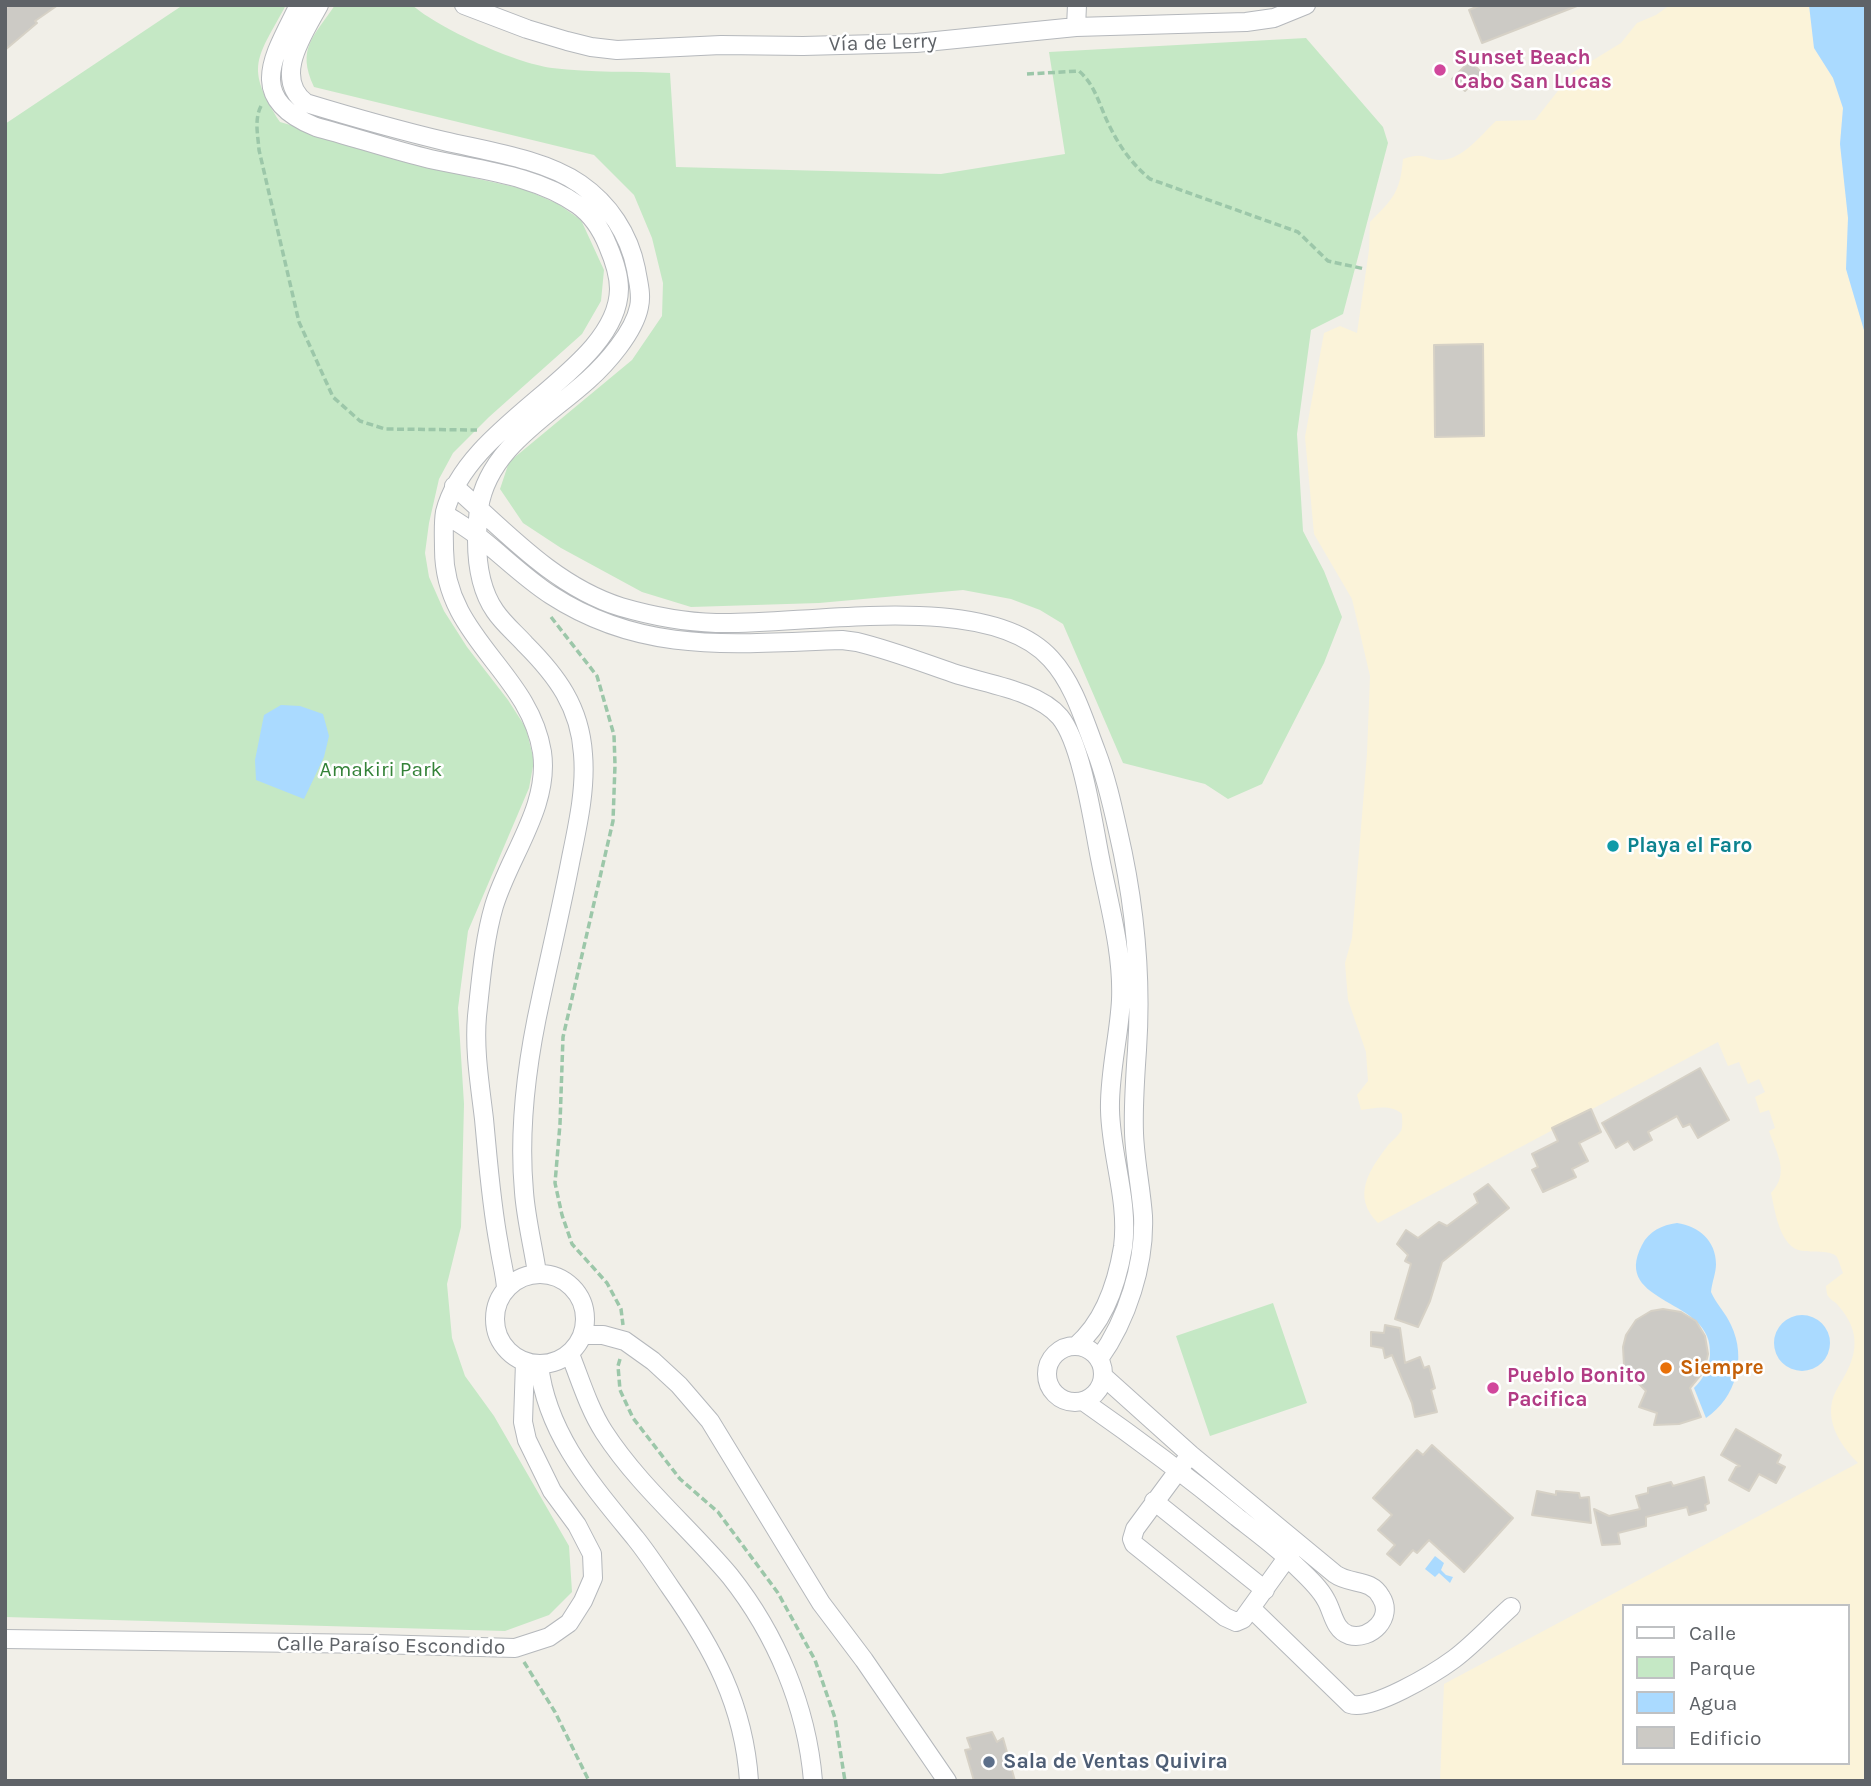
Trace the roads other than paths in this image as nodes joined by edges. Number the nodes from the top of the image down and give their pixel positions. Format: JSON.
{"nodes":[{"id":1,"x":299,"y":5,"type":"edge"},
{"id":2,"x":319,"y":5,"type":"edge"},
{"id":3,"x":464,"y":5,"type":"edge"},
{"id":4,"x":1077,"y":5,"type":"edge"},
{"id":5,"x":1306,"y":5,"type":"edge"},
{"id":6,"x":1076,"y":27,"type":"junction"},
{"id":7,"x":454,"y":486,"type":"junction"},
{"id":8,"x":480,"y":508,"type":"junction"},
{"id":9,"x":445,"y":514,"type":"junction"},
{"id":10,"x":479,"y":536,"type":"junction"},
{"id":11,"x":537,"y":1273,"type":"junction"},
{"id":12,"x":506,"y":1288,"type":"junction"},
{"id":13,"x":583,"y":1335,"type":"junction"},
{"id":14,"x":1076,"y":1346,"type":"junction"},
{"id":15,"x":570,"y":1354,"type":"junction"},
{"id":16,"x":531,"y":1364,"type":"junction"},
{"id":17,"x":1101,"y":1367,"type":"junction"},
{"id":18,"x":1083,"y":1401,"type":"junction"},
{"id":19,"x":1185,"y":1462,"type":"junction"},
{"id":20,"x":1154,"y":1502,"type":"junction"},
{"id":21,"x":1292,"y":1551,"type":"junction"},
{"id":22,"x":1265,"y":1590,"type":"junction"},
{"id":23,"x":1511,"y":1607,"type":"dead end"},
{"id":24,"x":1251,"y":1608,"type":"junction"},
{"id":25,"x":5,"y":1639,"type":"edge"},
{"id":26,"x":749,"y":1781,"type":"edge"},
{"id":27,"x":813,"y":1781,"type":"edge"},
{"id":28,"x":947,"y":1781,"type":"edge"}],
"edges":[{"from":1,"to":7,"type":"street"},
{"from":2,"to":8,"type":"street"},
{"from":3,"to":6,"type":"street","name":"Vía de Lerry"},
{"from":4,"to":6,"type":"street"},
{"from":5,"to":6,"type":"street","name":"Vía de Lerry"},
{"from":7,"to":8,"type":"street"},
{"from":7,"to":9,"type":"street"},
{"from":8,"to":10,"type":"street"},
{"from":8,"to":17,"type":"street"},
{"from":9,"to":10,"type":"street"},
{"from":9,"to":12,"type":"street"},
{"from":10,"to":11,"type":"street"},
{"from":10,"to":14,"type":"street"},
{"from":11,"to":12,"type":"street"},
{"from":11,"to":13,"type":"street"},
{"from":12,"to":16,"type":"street"},
{"from":13,"to":15,"type":"street"},
{"from":13,"to":28,"type":"street"},
{"from":14,"to":17,"type":"street"},
{"from":14,"to":18,"type":"street"},
{"from":15,"to":16,"type":"street"},
{"from":15,"to":27,"type":"street"},
{"from":16,"to":25,"type":"street","name":"Calle Paraíso Escondido"},
{"from":16,"to":26,"type":"street"},
{"from":17,"to":18,"type":"street"},
{"from":17,"to":19,"type":"street"},
{"from":18,"to":19,"type":"street"},
{"from":19,"to":20,"type":"street"},
{"from":19,"to":21,"type":"street"},
{"from":20,"to":22,"type":"street"},
{"from":20,"to":24,"type":"street"},
{"from":21,"to":21,"type":"street"},
{"from":21,"to":22,"type":"street"},
{"from":22,"to":24,"type":"street"},
{"from":23,"to":24,"type":"street"}]}
